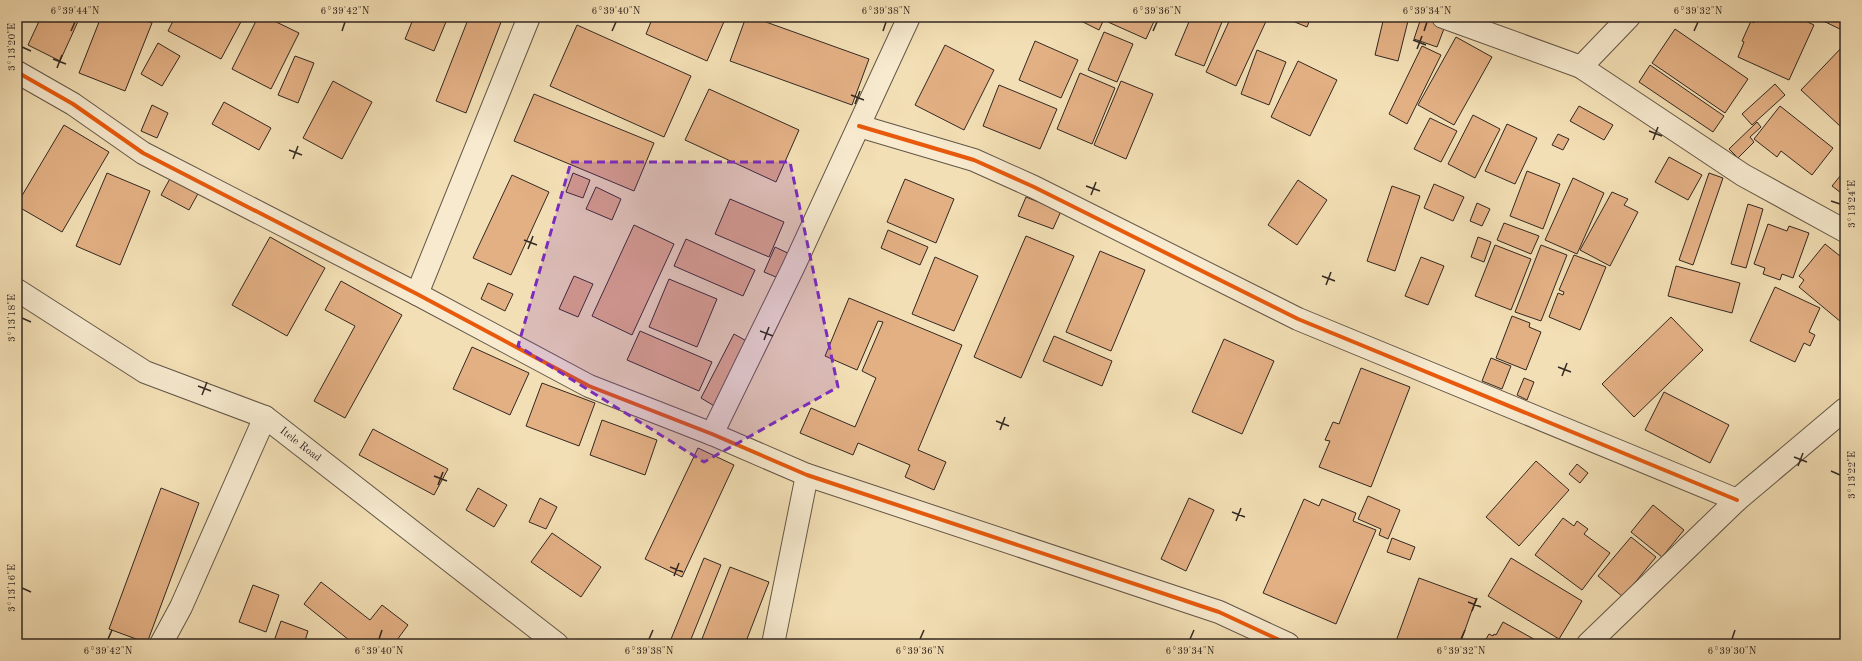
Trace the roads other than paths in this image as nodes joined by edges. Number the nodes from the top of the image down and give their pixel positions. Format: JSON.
{"nodes":[{"id":1,"x":529,"y":17,"type":"edge"},
{"id":2,"x":909,"y":17,"type":"edge"},
{"id":3,"x":1443,"y":17,"type":"edge"},
{"id":4,"x":1630,"y":17,"type":"edge"},
{"id":5,"x":1581,"y":66,"type":"junction"},
{"id":6,"x":17,"y":72,"type":"edge"},
{"id":7,"x":859,"y":126,"type":"junction"},
{"id":8,"x":1845,"y":231,"type":"edge"},
{"id":9,"x":17,"y":290,"type":"edge"},
{"id":10,"x":417,"y":294,"type":"junction"},
{"id":11,"x":1845,"y":410,"type":"edge"},
{"id":12,"x":265,"y":418,"type":"junction"},
{"id":13,"x":712,"y":434,"type":"junction"},
{"id":14,"x":808,"y":475,"type":"junction"},
{"id":15,"x":1737,"y":500,"type":"junction"},
{"id":16,"x":161,"y":644,"type":"edge"},
{"id":17,"x":557,"y":644,"type":"edge"},
{"id":18,"x":773,"y":644,"type":"edge"},
{"id":19,"x":1288,"y":644,"type":"edge"},
{"id":20,"x":1588,"y":644,"type":"edge"}],
"edges":[{"from":1,"to":10,"type":"street"},
{"from":2,"to":7,"type":"street"},
{"from":3,"to":5,"type":"street"},
{"from":4,"to":5,"type":"street"},
{"from":5,"to":8,"type":"street"},
{"from":6,"to":10,"type":"street"},
{"from":7,"to":13,"type":"street"},
{"from":7,"to":15,"type":"street"},
{"from":9,"to":12,"type":"street","name":"Itele Road"},
{"from":10,"to":13,"type":"street"},
{"from":11,"to":15,"type":"street"},
{"from":12,"to":16,"type":"street"},
{"from":12,"to":17,"type":"street","name":"Itele Road"},
{"from":13,"to":14,"type":"street"},
{"from":14,"to":18,"type":"street"},
{"from":14,"to":19,"type":"street"},
{"from":15,"to":20,"type":"street"}]}
